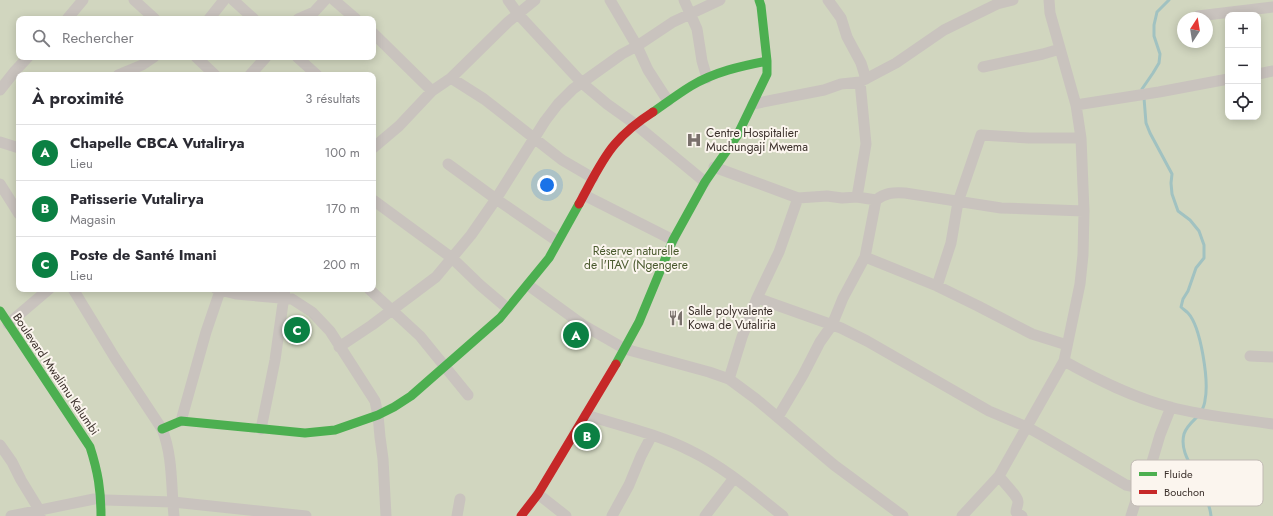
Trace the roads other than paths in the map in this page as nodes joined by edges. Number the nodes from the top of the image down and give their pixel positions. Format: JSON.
{"nodes":[{"id":1,"x":83,"y":0,"type":"edge"},
{"id":2,"x":134,"y":0,"type":"edge"},
{"id":3,"x":224,"y":0,"type":"edge"},
{"id":4,"x":233,"y":0,"type":"edge"},
{"id":5,"x":325,"y":0,"type":"edge"},
{"id":6,"x":334,"y":0,"type":"edge"},
{"id":7,"x":508,"y":0,"type":"edge"},
{"id":8,"x":535,"y":0,"type":"edge"},
{"id":9,"x":610,"y":0,"type":"edge"},
{"id":10,"x":684,"y":0,"type":"edge"},
{"id":11,"x":720,"y":0,"type":"edge"},
{"id":12,"x":760,"y":0,"type":"edge"},
{"id":13,"x":828,"y":0,"type":"edge"},
{"id":14,"x":1013,"y":0,"type":"edge"},
{"id":15,"x":1048,"y":0,"type":"edge"},
{"id":16,"x":996,"y":2,"type":"edge"},
{"id":17,"x":1273,"y":7,"type":"edge"},
{"id":18,"x":518,"y":14,"type":"junction"},
{"id":19,"x":690,"y":14,"type":"junction"},
{"id":20,"x":1213,"y":14,"type":"edge"},
{"id":21,"x":70,"y":16,"type":"edge"},
{"id":22,"x":152,"y":16,"type":"edge"},
{"id":23,"x":211,"y":16,"type":"edge"},
{"id":24,"x":251,"y":16,"type":"edge"},
{"id":25,"x":305,"y":16,"type":"edge"},
{"id":26,"x":353,"y":16,"type":"edge"},
{"id":27,"x":376,"y":36,"type":"edge"},
{"id":28,"x":637,"y":46,"type":"junction"},
{"id":29,"x":1060,"y":49,"type":"junction"},
{"id":30,"x":25,"y":60,"type":"edge"},
{"id":31,"x":150,"y":60,"type":"edge"},
{"id":32,"x":199,"y":60,"type":"edge"},
{"id":33,"x":263,"y":60,"type":"edge"},
{"id":34,"x":300,"y":60,"type":"edge"},
{"id":35,"x":767,"y":61,"type":"junction"},
{"id":36,"x":983,"y":67,"type":"dead end"},
{"id":37,"x":1273,"y":71,"type":"edge"},
{"id":38,"x":126,"y":72,"type":"edge"},
{"id":39,"x":212,"y":72,"type":"edge"},
{"id":40,"x":253,"y":72,"type":"edge"},
{"id":41,"x":314,"y":72,"type":"edge"},
{"id":42,"x":1261,"y":73,"type":"edge"},
{"id":43,"x":451,"y":78,"type":"junction"},
{"id":44,"x":707,"y":78,"type":"junction"},
{"id":45,"x":1225,"y":80,"type":"edge"},
{"id":46,"x":863,"y":81,"type":"junction"},
{"id":47,"x":582,"y":83,"type":"junction"},
{"id":48,"x":0,"y":90,"type":"edge"},
{"id":49,"x":432,"y":91,"type":"junction"},
{"id":50,"x":668,"y":101,"type":"junction"},
{"id":51,"x":753,"y":104,"type":"junction"},
{"id":52,"x":1076,"y":105,"type":"junction"},
{"id":53,"x":635,"y":124,"type":"junction"},
{"id":54,"x":534,"y":138,"type":"junction"},
{"id":55,"x":1081,"y":138,"type":"junction"},
{"id":56,"x":0,"y":142,"type":"edge"},
{"id":57,"x":376,"y":145,"type":"edge"},
{"id":58,"x":16,"y":147,"type":"edge"},
{"id":59,"x":448,"y":164,"type":"dead end"},
{"id":60,"x":714,"y":168,"type":"junction"},
{"id":61,"x":593,"y":178,"type":"junction"},
{"id":62,"x":705,"y":182,"type":"junction"},
{"id":63,"x":0,"y":184,"type":"edge"},
{"id":64,"x":584,"y":195,"type":"junction"},
{"id":65,"x":857,"y":197,"type":"junction"},
{"id":66,"x":798,"y":198,"type":"junction"},
{"id":67,"x":496,"y":200,"type":"junction"},
{"id":68,"x":876,"y":200,"type":"junction"},
{"id":69,"x":376,"y":202,"type":"edge"},
{"id":70,"x":958,"y":202,"type":"junction"},
{"id":71,"x":16,"y":209,"type":"edge"},
{"id":72,"x":1084,"y":211,"type":"junction"},
{"id":73,"x":673,"y":240,"type":"junction"},
{"id":74,"x":557,"y":241,"type":"junction"},
{"id":75,"x":865,"y":256,"type":"junction"},
{"id":76,"x":452,"y":258,"type":"junction"},
{"id":77,"x":528,"y":285,"type":"junction"},
{"id":78,"x":937,"y":286,"type":"junction"},
{"id":79,"x":45,"y":292,"type":"edge"},
{"id":80,"x":74,"y":292,"type":"edge"},
{"id":81,"x":217,"y":292,"type":"edge"},
{"id":82,"x":227,"y":292,"type":"edge"},
{"id":83,"x":372,"y":292,"type":"edge"},
{"id":84,"x":284,"y":294,"type":"edge"},
{"id":85,"x":757,"y":298,"type":"junction"},
{"id":86,"x":507,"y":308,"type":"junction"},
{"id":87,"x":392,"y":310,"type":"junction"},
{"id":88,"x":0,"y":311,"type":"edge"},
{"id":89,"x":8,"y":324,"type":"junction"},
{"id":90,"x":832,"y":325,"type":"junction"},
{"id":91,"x":1067,"y":345,"type":"junction"},
{"id":92,"x":339,"y":346,"type":"junction"},
{"id":93,"x":625,"y":349,"type":"junction"},
{"id":94,"x":1250,"y":356,"type":"dead end"},
{"id":95,"x":1273,"y":358,"type":"edge"},
{"id":96,"x":1064,"y":361,"type":"junction"},
{"id":97,"x":445,"y":367,"type":"junction"},
{"id":98,"x":728,"y":379,"type":"junction"},
{"id":99,"x":468,"y":395,"type":"dead end"},
{"id":100,"x":1171,"y":408,"type":"junction"},
{"id":101,"x":378,"y":415,"type":"junction"},
{"id":102,"x":586,"y":415,"type":"junction"},
{"id":103,"x":778,"y":417,"type":"junction"},
{"id":104,"x":181,"y":421,"type":"junction"},
{"id":105,"x":1273,"y":424,"type":"edge"},
{"id":106,"x":1027,"y":427,"type":"junction"},
{"id":107,"x":162,"y":429,"type":"junction"},
{"id":108,"x":261,"y":429,"type":"junction"},
{"id":109,"x":652,"y":435,"type":"junction"},
{"id":110,"x":1,"y":448,"type":"edge"},
{"id":111,"x":1153,"y":460,"type":"edge"},
{"id":112,"x":999,"y":476,"type":"junction"},
{"id":113,"x":734,"y":478,"type":"junction"},
{"id":114,"x":1131,"y":486,"type":"edge"},
{"id":115,"x":538,"y":494,"type":"junction"},
{"id":116,"x":100,"y":499,"type":"junction"},
{"id":117,"x":460,"y":499,"type":"dead end"},
{"id":118,"x":173,"y":502,"type":"junction"},
{"id":119,"x":1134,"y":506,"type":"edge"},
{"id":120,"x":40,"y":514,"type":"edge"},
{"id":121,"x":278,"y":515,"type":"edge"},
{"id":122,"x":11,"y":516,"type":"edge"},
{"id":123,"x":101,"y":516,"type":"edge"},
{"id":124,"x":174,"y":516,"type":"edge"},
{"id":125,"x":306,"y":516,"type":"edge"},
{"id":126,"x":386,"y":516,"type":"edge"},
{"id":127,"x":457,"y":516,"type":"edge"},
{"id":128,"x":521,"y":516,"type":"edge"},
{"id":129,"x":566,"y":516,"type":"edge"},
{"id":130,"x":612,"y":516,"type":"edge"},
{"id":131,"x":705,"y":516,"type":"edge"},
{"id":132,"x":783,"y":516,"type":"edge"},
{"id":133,"x":903,"y":516,"type":"edge"},
{"id":134,"x":962,"y":516,"type":"edge"},
{"id":135,"x":1022,"y":516,"type":"edge"},
{"id":136,"x":1131,"y":516,"type":"edge"}],
"edges":[{"from":1,"to":21,"type":"street"},
{"from":2,"to":22,"type":"street"},
{"from":3,"to":23,"type":"street"},
{"from":4,"to":24,"type":"street"},
{"from":5,"to":25,"type":"street"},
{"from":6,"to":26,"type":"street"},
{"from":7,"to":18,"type":"street"},
{"from":8,"to":18,"type":"street"},
{"from":9,"to":28,"type":"street"},
{"from":10,"to":19,"type":"street"},
{"from":11,"to":19,"type":"street"},
{"from":12,"to":35,"type":"street"},
{"from":13,"to":46,"type":"street"},
{"from":14,"to":16,"type":"street"},
{"from":15,"to":29,"type":"street"},
{"from":16,"to":46,"type":"street"},
{"from":17,"to":20,"type":"street"},
{"from":18,"to":43,"type":"street"},
{"from":18,"to":47,"type":"street"},
{"from":19,"to":28,"type":"street"},
{"from":19,"to":44,"type":"street"},
{"from":27,"to":49,"type":"street"},
{"from":28,"to":47,"type":"street"},
{"from":28,"to":50,"type":"street"},
{"from":29,"to":36,"type":"street"},
{"from":29,"to":52,"type":"street"},
{"from":30,"to":48,"type":"street"},
{"from":31,"to":38,"type":"street"},
{"from":32,"to":39,"type":"street"},
{"from":33,"to":40,"type":"street"},
{"from":34,"to":41,"type":"street"},
{"from":35,"to":44,"type":"street"},
{"from":35,"to":51,"type":"street"},
{"from":37,"to":42,"type":"street"},
{"from":43,"to":49,"type":"street"},
{"from":43,"to":54,"type":"street"},
{"from":44,"to":50,"type":"street"},
{"from":45,"to":52,"type":"street"},
{"from":46,"to":51,"type":"street"},
{"from":46,"to":65,"type":"street"},
{"from":47,"to":53,"type":"street"},
{"from":47,"to":54,"type":"street"},
{"from":49,"to":57,"type":"street"},
{"from":50,"to":53,"type":"street"},
{"from":51,"to":60,"type":"street"},
{"from":52,"to":55,"type":"street"},
{"from":53,"to":61,"type":"street"},
{"from":53,"to":62,"type":"street"},
{"from":54,"to":61,"type":"street"},
{"from":54,"to":67,"type":"street"},
{"from":55,"to":70,"type":"street"},
{"from":55,"to":72,"type":"street"},
{"from":56,"to":58,"type":"street"},
{"from":59,"to":67,"type":"street"},
{"from":60,"to":62,"type":"street"},
{"from":60,"to":66,"type":"street"},
{"from":61,"to":64,"type":"street"},
{"from":62,"to":73,"type":"street"},
{"from":63,"to":71,"type":"street"},
{"from":64,"to":73,"type":"street"},
{"from":64,"to":74,"type":"street"},
{"from":65,"to":66,"type":"street"},
{"from":65,"to":68,"type":"street"},
{"from":66,"to":85,"type":"street"},
{"from":67,"to":74,"type":"street"},
{"from":67,"to":76,"type":"street"},
{"from":68,"to":70,"type":"street"},
{"from":68,"to":75,"type":"street"},
{"from":69,"to":76,"type":"street"},
{"from":70,"to":72,"type":"street"},
{"from":70,"to":78,"type":"street"},
{"from":72,"to":91,"type":"street"},
{"from":73,"to":93,"type":"street"},
{"from":74,"to":77,"type":"street"},
{"from":75,"to":78,"type":"street"},
{"from":75,"to":90,"type":"street"},
{"from":76,"to":86,"type":"street"},
{"from":76,"to":87,"type":"street"},
{"from":77,"to":86,"type":"street"},
{"from":77,"to":93,"type":"street"},
{"from":78,"to":91,"type":"street"},
{"from":79,"to":89,"type":"street"},
{"from":80,"to":107,"type":"street"},
{"from":81,"to":104,"type":"street"},
{"from":82,"to":84,"type":"street"},
{"from":83,"to":87,"type":"street"},
{"from":84,"to":92,"type":"street"},
{"from":84,"to":108,"type":"street"},
{"from":85,"to":90,"type":"street"},
{"from":85,"to":98,"type":"street"},
{"from":86,"to":97,"type":"street"},
{"from":87,"to":92,"type":"street"},
{"from":87,"to":97,"type":"street"},
{"from":88,"to":89,"type":"street","name":"Boulevard Mwalimu Kalumbi"},
{"from":89,"to":116,"type":"street","name":"Boulevard Mwalimu Kalumbi"},
{"from":90,"to":103,"type":"street"},
{"from":90,"to":106,"type":"street"},
{"from":91,"to":96,"type":"street"},
{"from":92,"to":101,"type":"street"},
{"from":93,"to":98,"type":"street"},
{"from":93,"to":102,"type":"street"},
{"from":94,"to":95,"type":"street"},
{"from":96,"to":100,"type":"street"},
{"from":96,"to":106,"type":"street"},
{"from":97,"to":99,"type":"street"},
{"from":97,"to":101,"type":"street"},
{"from":98,"to":103,"type":"street"},
{"from":100,"to":105,"type":"street"},
{"from":100,"to":111,"type":"street"},
{"from":101,"to":108,"type":"street"},
{"from":101,"to":126,"type":"street"},
{"from":102,"to":109,"type":"street"},
{"from":102,"to":115,"type":"street"},
{"from":103,"to":133,"type":"street"},
{"from":104,"to":107,"type":"street"},
{"from":104,"to":108,"type":"street"},
{"from":106,"to":112,"type":"street"},
{"from":106,"to":114,"type":"street"},
{"from":107,"to":118,"type":"street"},
{"from":109,"to":113,"type":"street"},
{"from":109,"to":130,"type":"street"},
{"from":110,"to":120,"type":"street"},
{"from":112,"to":134,"type":"street"},
{"from":112,"to":135,"type":"street"},
{"from":113,"to":131,"type":"street"},
{"from":113,"to":132,"type":"street"},
{"from":115,"to":128,"type":"street"},
{"from":115,"to":129,"type":"street"},
{"from":116,"to":118,"type":"street"},
{"from":116,"to":120,"type":"street"},
{"from":116,"to":123,"type":"street","name":"Boulevard Mwalimu Kalumbi"},
{"from":117,"to":127,"type":"street"},
{"from":118,"to":121,"type":"street"},
{"from":118,"to":124,"type":"street"},
{"from":119,"to":136,"type":"street"},
{"from":120,"to":122,"type":"street"},
{"from":121,"to":125,"type":"street"}]}
